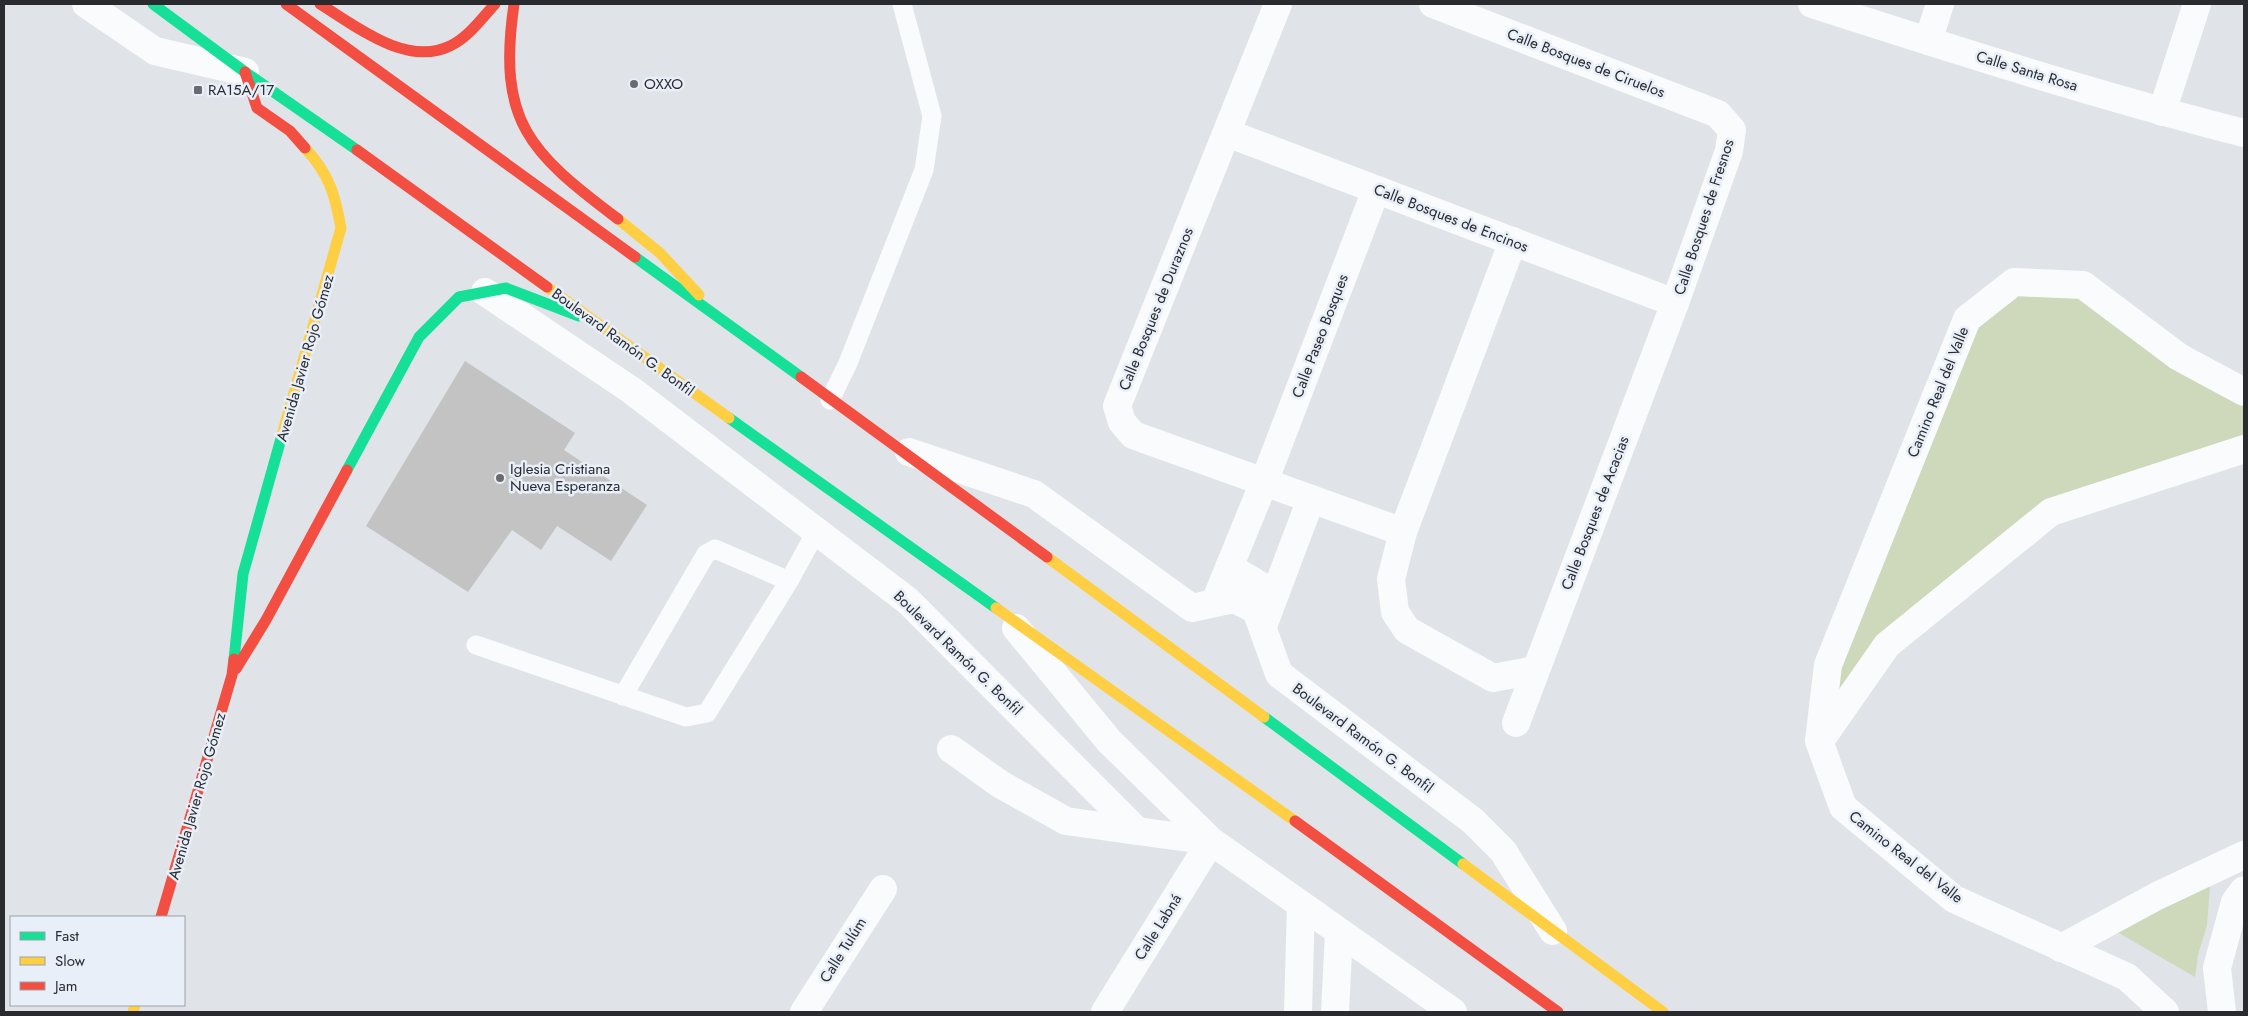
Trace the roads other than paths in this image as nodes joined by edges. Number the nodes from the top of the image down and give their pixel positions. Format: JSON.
{"nodes":[{"id":1,"x":86,"y":4,"type":"edge"},
{"id":2,"x":153,"y":4,"type":"edge"},
{"id":3,"x":286,"y":4,"type":"edge"},
{"id":4,"x":320,"y":4,"type":"edge"},
{"id":5,"x":495,"y":4,"type":"edge"},
{"id":6,"x":514,"y":4,"type":"edge"},
{"id":7,"x":902,"y":4,"type":"edge"},
{"id":8,"x":1278,"y":4,"type":"edge"},
{"id":9,"x":1433,"y":4,"type":"edge"},
{"id":10,"x":1812,"y":4,"type":"edge"},
{"id":11,"x":1940,"y":4,"type":"edge"},
{"id":12,"x":2197,"y":4,"type":"edge"},
{"id":13,"x":1928,"y":41,"type":"junction"},
{"id":14,"x":245,"y":72,"type":"junction"},
{"id":15,"x":2162,"y":112,"type":"junction"},
{"id":16,"x":1732,"y":130,"type":"joint"},
{"id":17,"x":1227,"y":133,"type":"junction"},
{"id":18,"x":2244,"y":133,"type":"edge"},
{"id":19,"x":1376,"y":190,"type":"junction"},
{"id":20,"x":1513,"y":241,"type":"junction"},
{"id":21,"x":484,"y":292,"type":"junction"},
{"id":22,"x":1675,"y":303,"type":"junction"},
{"id":23,"x":719,"y":316,"type":"junction"},
{"id":24,"x":593,"y":321,"type":"junction"},
{"id":25,"x":2244,"y":392,"type":"edge"},
{"id":26,"x":830,"y":400,"type":"junction"},
{"id":27,"x":899,"y":448,"type":"junction"},
{"id":28,"x":2244,"y":449,"type":"edge"},
{"id":29,"x":1264,"y":482,"type":"junction"},
{"id":30,"x":1311,"y":499,"type":"junction"},
{"id":31,"x":817,"y":530,"type":"junction"},
{"id":32,"x":1403,"y":532,"type":"junction"},
{"id":33,"x":1229,"y":567,"type":"junction"},
{"id":34,"x":789,"y":581,"type":"junction"},
{"id":35,"x":1275,"y":594,"type":"junction"},
{"id":36,"x":1215,"y":602,"type":"junction"},
{"id":37,"x":1002,"y":611,"type":"junction"},
{"id":38,"x":1263,"y":626,"type":"junction"},
{"id":39,"x":476,"y":645,"type":"dead end"},
{"id":40,"x":1535,"y":670,"type":"junction"},
{"id":41,"x":232,"y":674,"type":"junction"},
{"id":42,"x":623,"y":696,"type":"junction"},
{"id":43,"x":1516,"y":723,"type":"dead end"},
{"id":44,"x":1819,"y":741,"type":"junction"},
{"id":45,"x":951,"y":749,"type":"dead end"},
{"id":46,"x":1137,"y":831,"type":"junction"},
{"id":47,"x":1211,"y":842,"type":"junction"},
{"id":48,"x":2244,"y":855,"type":"edge"},
{"id":49,"x":883,"y":889,"type":"dead end"},
{"id":50,"x":2244,"y":890,"type":"edge"},
{"id":51,"x":1300,"y":905,"type":"junction"},
{"id":52,"x":161,"y":916,"type":"edge"},
{"id":53,"x":1339,"y":932,"type":"junction"},
{"id":54,"x":1555,"y":934,"type":"junction"},
{"id":55,"x":2061,"y":948,"type":"junction"},
{"id":56,"x":804,"y":1012,"type":"edge"},
{"id":57,"x":1105,"y":1012,"type":"edge"},
{"id":58,"x":1298,"y":1012,"type":"edge"},
{"id":59,"x":1335,"y":1012,"type":"edge"},
{"id":60,"x":1453,"y":1012,"type":"edge"},
{"id":61,"x":1558,"y":1012,"type":"edge"},
{"id":62,"x":1663,"y":1012,"type":"edge"},
{"id":63,"x":2165,"y":1012,"type":"edge"},
{"id":64,"x":2222,"y":1012,"type":"edge"}],
"edges":[{"from":1,"to":14,"type":"street","name":"Boulevard Ramón G. Bonfil"},
{"from":2,"to":14,"type":"main road","name":"Boulevard Ramón G. Bonfil"},
{"from":3,"to":23,"type":"main road","name":"Boulevard Ramón G. Bonfil"},
{"from":4,"to":5,"type":"main road"},
{"from":6,"to":23,"type":"main road"},
{"from":7,"to":26,"type":"lane"},
{"from":8,"to":17,"type":"street","name":"Calle Bosques de Duraznos"},
{"from":9,"to":16,"type":"street","name":"Calle Bosques de Ciruelos"},
{"from":10,"to":13,"type":"street","name":"Calle Santa Rosa"},
{"from":11,"to":13,"type":"street"},
{"from":12,"to":15,"type":"street"},
{"from":13,"to":15,"type":"street","name":"Calle Santa Rosa"},
{"from":14,"to":24,"type":"main road","name":"Boulevard Ramón G. Bonfil"},
{"from":14,"to":41,"type":"main road","name":"Avenida Javier Rojo Gómez"},
{"from":15,"to":18,"type":"street","name":"Calle Santa Rosa"},
{"from":16,"to":22,"type":"street","name":"Calle Bosques de Fresnos"},
{"from":17,"to":19,"type":"street","name":"Calle Bosques de Encinos"},
{"from":17,"to":29,"type":"street","name":"Calle Bosques de Duraznos"},
{"from":19,"to":20,"type":"street","name":"Calle Bosques de Encinos"},
{"from":19,"to":29,"type":"street","name":"Calle Paseo Bosques"},
{"from":20,"to":22,"type":"street","name":"Calle Bosques de Encinos"},
{"from":20,"to":32,"type":"street"},
{"from":21,"to":24,"type":"main road","name":"Avenida Javier Rojo Gómez"},
{"from":21,"to":31,"type":"street","name":"Boulevard Ramón G. Bonfil"},
{"from":21,"to":41,"type":"main road","name":"Avenida Javier Rojo Gómez"},
{"from":22,"to":40,"type":"street","name":"Calle Bosques de Acacias"},
{"from":23,"to":26,"type":"main road","name":"Boulevard Ramón G. Bonfil"},
{"from":24,"to":37,"type":"main road","name":"Boulevard Ramón G. Bonfil"},
{"from":25,"to":44,"type":"street","name":"Camino Real del Valle"},
{"from":26,"to":27,"type":"main road","name":"Boulevard Ramón G. Bonfil"},
{"from":27,"to":36,"type":"street","name":"Boulevard Ramón G. Bonfil"},
{"from":27,"to":54,"type":"main road","name":"Boulevard Ramón G. Bonfil"},
{"from":28,"to":44,"type":"street"},
{"from":29,"to":30,"type":"street","name":"Calle Bosques de Duraznos"},
{"from":29,"to":33,"type":"street","name":"Calle Paseo Bosques"},
{"from":30,"to":32,"type":"street"},
{"from":30,"to":35,"type":"street"},
{"from":31,"to":34,"type":"lane"},
{"from":31,"to":46,"type":"street","name":"Boulevard Ramón G. Bonfil"},
{"from":32,"to":40,"type":"street"},
{"from":33,"to":35,"type":"street"},
{"from":33,"to":36,"type":"street","name":"Calle Paseo Bosques"},
{"from":34,"to":42,"type":"lane"},
{"from":34,"to":42,"type":"lane"},
{"from":35,"to":38,"type":"street"},
{"from":36,"to":38,"type":"street","name":"Boulevard Ramón G. Bonfil"},
{"from":37,"to":47,"type":"street","name":"Boulevard Ramón G. Bonfil"},
{"from":37,"to":61,"type":"main road","name":"Boulevard Ramón G. Bonfil"},
{"from":38,"to":54,"type":"street","name":"Boulevard Ramón G. Bonfil"},
{"from":39,"to":42,"type":"lane"},
{"from":40,"to":43,"type":"street","name":"Calle Bosques de Acacias"},
{"from":41,"to":52,"type":"main road","name":"Avenida Javier Rojo Gómez"},
{"from":44,"to":55,"type":"street","name":"Camino Real del Valle"},
{"from":45,"to":46,"type":"street"},
{"from":46,"to":47,"type":"street","name":"Boulevard Ramón G. Bonfil"},
{"from":47,"to":51,"type":"street","name":"Boulevard Ramón G. Bonfil"},
{"from":47,"to":57,"type":"street","name":"Calle Labná"},
{"from":48,"to":55,"type":"street"},
{"from":49,"to":56,"type":"street","name":"Calle Tulúm"},
{"from":50,"to":64,"type":"street"},
{"from":51,"to":53,"type":"street","name":"Boulevard Ramón G. Bonfil"},
{"from":51,"to":58,"type":"street"},
{"from":53,"to":59,"type":"street"},
{"from":53,"to":60,"type":"street","name":"Boulevard Ramón G. Bonfil"},
{"from":54,"to":62,"type":"main road","name":"Boulevard Ramón G. Bonfil"},
{"from":55,"to":63,"type":"street","name":"Camino Real del Valle"}]}
